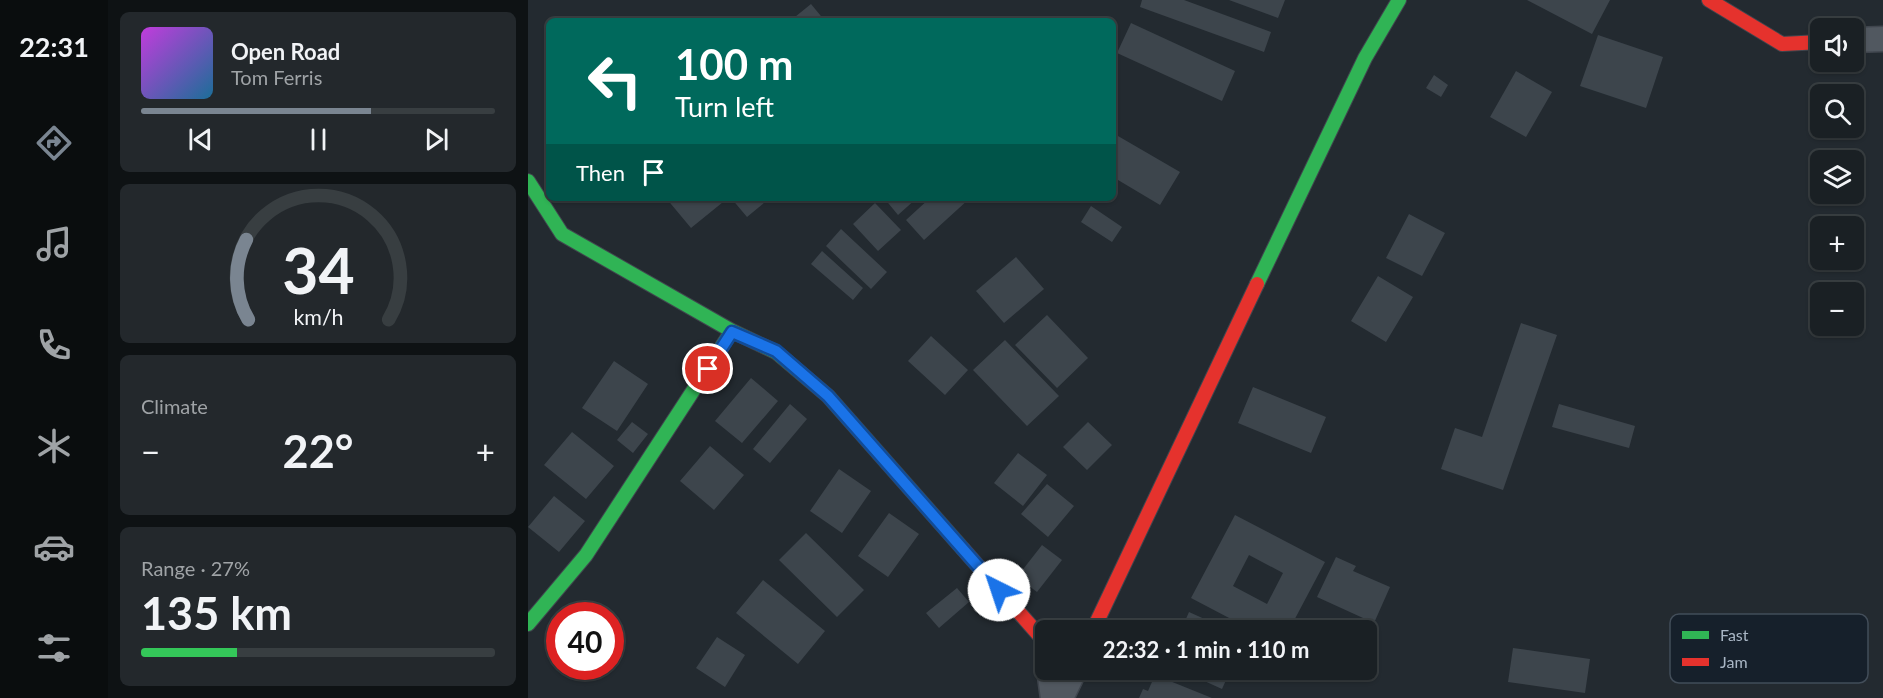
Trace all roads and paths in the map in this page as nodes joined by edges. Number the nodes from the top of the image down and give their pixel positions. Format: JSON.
{"nodes":[{"id":1,"x":1399,"y":0,"type":"edge"},
{"id":2,"x":1709,"y":0,"type":"edge"},
{"id":3,"x":1883,"y":39,"type":"edge"},
{"id":4,"x":1864,"y":40,"type":"edge"},
{"id":5,"x":1810,"y":43,"type":"edge"},
{"id":6,"x":528,"y":181,"type":"edge"},
{"id":7,"x":732,"y":332,"type":"junction"},
{"id":8,"x":1098,"y":620,"type":"edge"},
{"id":9,"x":528,"y":624,"type":"edge"},
{"id":10,"x":1035,"y":631,"type":"edge"},
{"id":11,"x":1051,"y":680,"type":"edge"},
{"id":12,"x":1070,"y":680,"type":"edge"},
{"id":13,"x":1053,"y":698,"type":"edge"},
{"id":14,"x":1061,"y":698,"type":"edge"}],
"edges":[{"from":1,"to":8,"type":"street"},
{"from":2,"to":5,"type":"street"},
{"from":3,"to":4,"type":"street"},
{"from":6,"to":7,"type":"street"},
{"from":7,"to":9,"type":"street"},
{"from":7,"to":10,"type":"street"},
{"from":11,"to":13,"type":"street"},
{"from":12,"to":14,"type":"street"}]}
